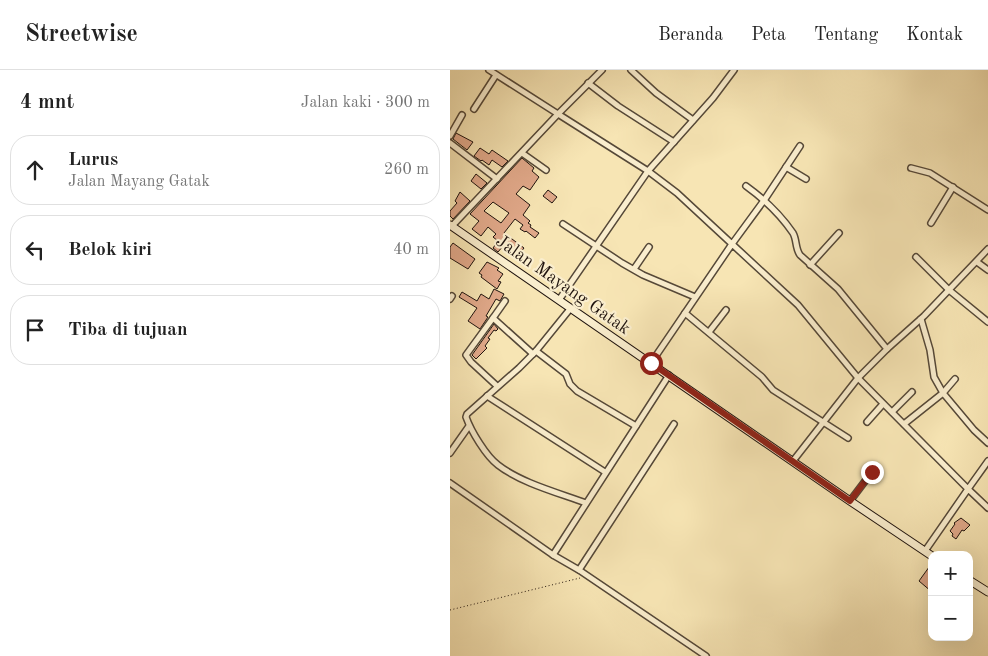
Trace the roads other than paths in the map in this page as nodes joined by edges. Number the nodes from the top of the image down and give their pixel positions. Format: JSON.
{"nodes":[{"id":1,"x":489,"y":70,"type":"edge"},
{"id":2,"x":602,"y":70,"type":"edge"},
{"id":3,"x":630,"y":70,"type":"edge"},
{"id":4,"x":734,"y":70,"type":"edge"},
{"id":5,"x":496,"y":74,"type":"junction"},
{"id":6,"x":588,"y":83,"type":"junction"},
{"id":7,"x":474,"y":108,"type":"dead end"},
{"id":8,"x":558,"y":114,"type":"junction"},
{"id":9,"x":462,"y":115,"type":"dead end"},
{"id":10,"x":693,"y":120,"type":"junction"},
{"id":11,"x":450,"y":136,"type":"edge"},
{"id":12,"x":674,"y":142,"type":"junction"},
{"id":13,"x":450,"y":143,"type":"edge"},
{"id":14,"x":800,"y":146,"type":"dead end"},
{"id":15,"x":522,"y":153,"type":"junction"},
{"id":16,"x":786,"y":167,"type":"junction"},
{"id":17,"x":911,"y":168,"type":"dead end"},
{"id":18,"x":546,"y":170,"type":"dead end"},
{"id":19,"x":648,"y":171,"type":"junction"},
{"id":20,"x":497,"y":179,"type":"junction"},
{"id":21,"x":806,"y":179,"type":"dead end"},
{"id":22,"x":746,"y":186,"type":"dead end"},
{"id":23,"x":953,"y":187,"type":"junction"},
{"id":24,"x":765,"y":199,"type":"junction"},
{"id":25,"x":988,"y":210,"type":"edge"},
{"id":26,"x":563,"y":224,"type":"dead end"},
{"id":27,"x":931,"y":224,"type":"dead end"},
{"id":28,"x":451,"y":226,"type":"edge"},
{"id":29,"x":839,"y":232,"type":"dead end"},
{"id":30,"x":732,"y":244,"type":"junction"},
{"id":31,"x":596,"y":246,"type":"junction"},
{"id":32,"x":649,"y":247,"type":"dead end"},
{"id":33,"x":988,"y":249,"type":"edge"},
{"id":34,"x":916,"y":257,"type":"dead end"},
{"id":35,"x":977,"y":262,"type":"junction"},
{"id":36,"x":810,"y":265,"type":"junction"},
{"id":37,"x":634,"y":269,"type":"junction"},
{"id":38,"x":988,"y":270,"type":"edge"},
{"id":39,"x":949,"y":290,"type":"junction"},
{"id":40,"x":695,"y":297,"type":"junction"},
{"id":41,"x":559,"y":300,"type":"junction"},
{"id":42,"x":505,"y":301,"type":"dead end"},
{"id":43,"x":570,"y":309,"type":"junction"},
{"id":44,"x":726,"y":310,"type":"dead end"},
{"id":45,"x":684,"y":313,"type":"junction"},
{"id":46,"x":922,"y":317,"type":"junction"},
{"id":47,"x":493,"y":318,"type":"junction"},
{"id":48,"x":988,"y":322,"type":"edge"},
{"id":49,"x":709,"y":332,"type":"junction"},
{"id":50,"x":887,"y":349,"type":"junction"},
{"id":51,"x":534,"y":352,"type":"junction"},
{"id":52,"x":651,"y":363,"type":"junction"},
{"id":53,"x":669,"y":375,"type":"junction"},
{"id":54,"x":858,"y":378,"type":"junction"},
{"id":55,"x":955,"y":379,"type":"dead end"},
{"id":56,"x":497,"y":386,"type":"junction"},
{"id":57,"x":912,"y":392,"type":"dead end"},
{"id":58,"x":943,"y":393,"type":"junction"},
{"id":59,"x":487,"y":396,"type":"junction"},
{"id":60,"x":883,"y":404,"type":"junction"},
{"id":61,"x":892,"y":412,"type":"junction"},
{"id":62,"x":867,"y":422,"type":"dead end"},
{"id":63,"x":822,"y":423,"type":"junction"},
{"id":64,"x":674,"y":424,"type":"dead end"},
{"id":65,"x":904,"y":424,"type":"junction"},
{"id":66,"x":469,"y":426,"type":"junction"},
{"id":67,"x":636,"y":426,"type":"junction"},
{"id":68,"x":848,"y":438,"type":"dead end"},
{"id":69,"x":988,"y":442,"type":"edge"},
{"id":70,"x":450,"y":453,"type":"edge"},
{"id":71,"x":793,"y":461,"type":"junction"},
{"id":72,"x":988,"y":461,"type":"edge"},
{"id":73,"x":605,"y":472,"type":"junction"},
{"id":74,"x":872,"y":472,"type":"dead end"},
{"id":75,"x":450,"y":483,"type":"edge"},
{"id":76,"x":968,"y":489,"type":"junction"},
{"id":77,"x":850,"y":501,"type":"junction"},
{"id":78,"x":586,"y":503,"type":"junction"},
{"id":79,"x":988,"y":508,"type":"edge"},
{"id":80,"x":925,"y":551,"type":"junction"},
{"id":81,"x":928,"y":553,"type":"edge"},
{"id":82,"x":553,"y":555,"type":"junction"},
{"id":83,"x":579,"y":570,"type":"junction"},
{"id":84,"x":973,"y":583,"type":"edge"},
{"id":85,"x":988,"y":592,"type":"edge"},
{"id":86,"x":706,"y":656,"type":"edge"}],
"edges":[{"from":1,"to":5,"type":"street"},
{"from":2,"to":6,"type":"street"},
{"from":3,"to":10,"type":"street"},
{"from":4,"to":10,"type":"street"},
{"from":5,"to":7,"type":"street"},
{"from":5,"to":8,"type":"street"},
{"from":6,"to":8,"type":"street"},
{"from":6,"to":12,"type":"street"},
{"from":8,"to":15,"type":"street"},
{"from":8,"to":19,"type":"street"},
{"from":9,"to":11,"type":"street"},
{"from":10,"to":12,"type":"street"},
{"from":12,"to":19,"type":"street"},
{"from":13,"to":20,"type":"street"},
{"from":14,"to":16,"type":"street"},
{"from":15,"to":18,"type":"street"},
{"from":15,"to":20,"type":"street"},
{"from":16,"to":21,"type":"street"},
{"from":16,"to":24,"type":"street"},
{"from":17,"to":23,"type":"street"},
{"from":19,"to":30,"type":"street"},
{"from":19,"to":31,"type":"street"},
{"from":20,"to":28,"type":"street"},
{"from":22,"to":24,"type":"street"},
{"from":23,"to":25,"type":"street"},
{"from":23,"to":27,"type":"street"},
{"from":24,"to":30,"type":"street"},
{"from":24,"to":36,"type":"street"},
{"from":26,"to":31,"type":"street"},
{"from":28,"to":41,"type":"street","name":"Jalan Mayang Gatak"},
{"from":29,"to":36,"type":"street"},
{"from":30,"to":40,"type":"street"},
{"from":30,"to":54,"type":"street"},
{"from":31,"to":37,"type":"street"},
{"from":31,"to":41,"type":"street"},
{"from":32,"to":37,"type":"street"},
{"from":33,"to":35,"type":"street"},
{"from":34,"to":39,"type":"street"},
{"from":35,"to":38,"type":"street"},
{"from":35,"to":39,"type":"street"},
{"from":36,"to":50,"type":"street"},
{"from":37,"to":40,"type":"street"},
{"from":39,"to":46,"type":"street"},
{"from":39,"to":48,"type":"street"},
{"from":40,"to":45,"type":"street"},
{"from":41,"to":43,"type":"street","name":"Jalan Mayang Gatak"},
{"from":42,"to":47,"type":"street"},
{"from":43,"to":51,"type":"street"},
{"from":43,"to":52,"type":"street","name":"Jalan Mayang Gatak"},
{"from":44,"to":49,"type":"street"},
{"from":45,"to":49,"type":"street"},
{"from":45,"to":52,"type":"street"},
{"from":46,"to":50,"type":"street"},
{"from":46,"to":58,"type":"street"},
{"from":47,"to":51,"type":"street"},
{"from":47,"to":56,"type":"street"},
{"from":49,"to":63,"type":"street"},
{"from":50,"to":54,"type":"street"},
{"from":51,"to":56,"type":"street"},
{"from":51,"to":67,"type":"street"},
{"from":52,"to":53,"type":"street","name":"Jalan Mayang Gatak"},
{"from":53,"to":67,"type":"street"},
{"from":53,"to":71,"type":"street","name":"Jalan Mayang Gatak"},
{"from":54,"to":60,"type":"street"},
{"from":54,"to":63,"type":"street"},
{"from":55,"to":58,"type":"street"},
{"from":56,"to":59,"type":"street"},
{"from":57,"to":61,"type":"street"},
{"from":58,"to":65,"type":"street"},
{"from":58,"to":69,"type":"street"},
{"from":59,"to":66,"type":"street"},
{"from":59,"to":73,"type":"street"},
{"from":60,"to":61,"type":"street"},
{"from":60,"to":62,"type":"street"},
{"from":61,"to":65,"type":"street"},
{"from":63,"to":68,"type":"street"},
{"from":63,"to":71,"type":"street"},
{"from":64,"to":83,"type":"street"},
{"from":65,"to":76,"type":"street"},
{"from":66,"to":70,"type":"street"},
{"from":66,"to":78,"type":"street"},
{"from":67,"to":73,"type":"street"},
{"from":71,"to":77,"type":"street","name":"Jalan Mayang Gatak"},
{"from":72,"to":76,"type":"street"},
{"from":73,"to":78,"type":"street"},
{"from":74,"to":77,"type":"street"},
{"from":75,"to":82,"type":"street"},
{"from":76,"to":79,"type":"street"},
{"from":76,"to":80,"type":"street"},
{"from":77,"to":80,"type":"street","name":"Jalan Mayang Gatak"},
{"from":78,"to":82,"type":"street"},
{"from":80,"to":81,"type":"street","name":"Jalan Mayang Gatak"},
{"from":82,"to":83,"type":"street"},
{"from":83,"to":86,"type":"street"},
{"from":84,"to":85,"type":"street"}]}
